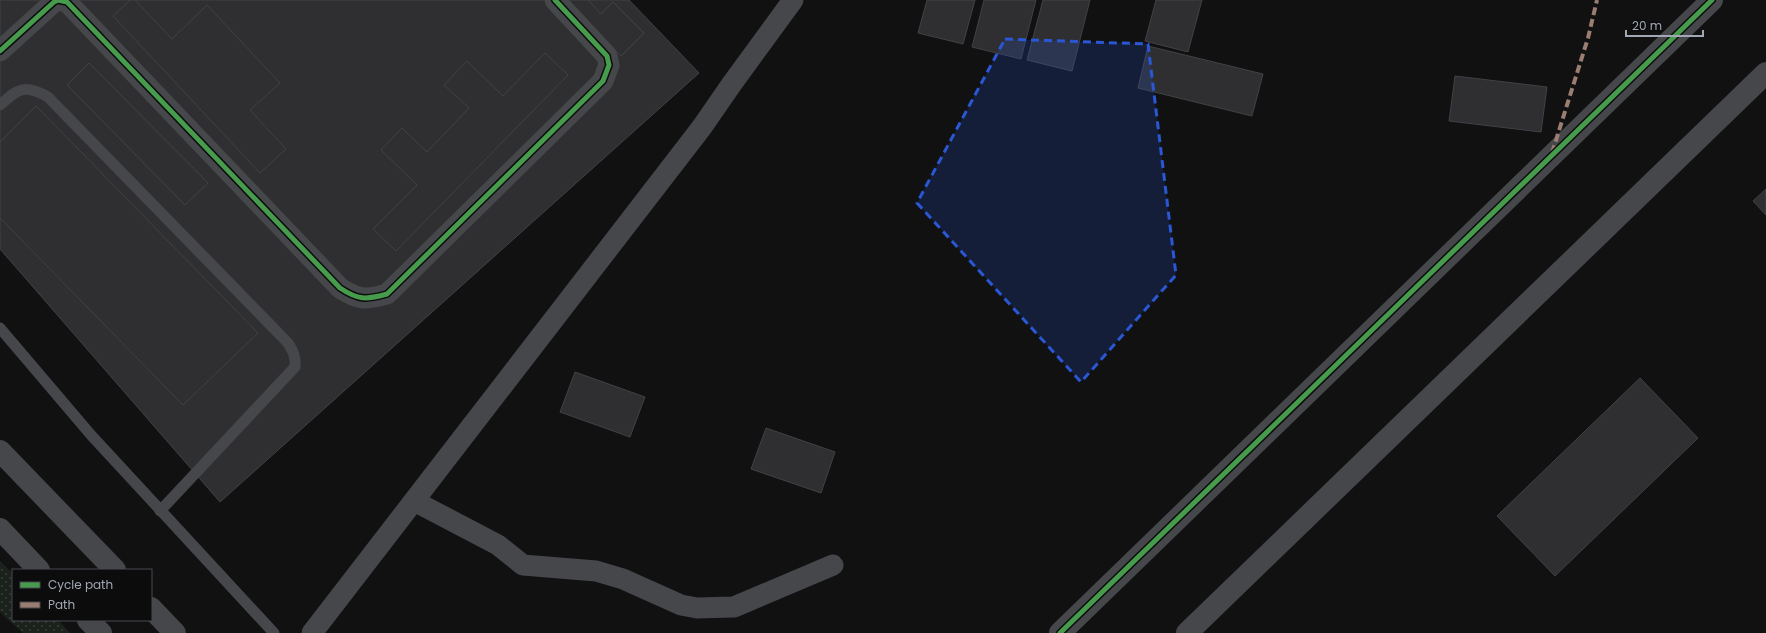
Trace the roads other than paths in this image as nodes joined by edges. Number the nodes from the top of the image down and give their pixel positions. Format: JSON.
{"nodes":[{"id":1,"x":555,"y":0,"type":"edge"},
{"id":2,"x":793,"y":0,"type":"edge"},
{"id":3,"x":1712,"y":0,"type":"edge"},
{"id":4,"x":0,"y":50,"type":"edge"},
{"id":5,"x":1766,"y":73,"type":"edge"},
{"id":6,"x":0,"y":105,"type":"edge"},
{"id":7,"x":0,"y":328,"type":"edge"},
{"id":8,"x":0,"y":451,"type":"edge"},
{"id":9,"x":414,"y":501,"type":"junction"},
{"id":10,"x":160,"y":511,"type":"junction"},
{"id":11,"x":0,"y":529,"type":"edge"},
{"id":12,"x":833,"y":565,"type":"dead end"},
{"id":13,"x":39,"y":569,"type":"edge"},
{"id":14,"x":114,"y":569,"type":"edge"},
{"id":15,"x":152,"y":609,"type":"edge"},
{"id":16,"x":89,"y":621,"type":"edge"},
{"id":17,"x":100,"y":633,"type":"edge"},
{"id":18,"x":175,"y":633,"type":"edge"},
{"id":19,"x":274,"y":633,"type":"edge"},
{"id":20,"x":312,"y":633,"type":"edge"},
{"id":21,"x":1060,"y":633,"type":"edge"},
{"id":22,"x":1187,"y":633,"type":"edge"}],
"edges":[{"from":1,"to":4,"type":"street"},
{"from":2,"to":9,"type":"street"},
{"from":3,"to":21,"type":"street"},
{"from":5,"to":22,"type":"street"},
{"from":6,"to":10,"type":"lane"},
{"from":7,"to":10,"type":"lane"},
{"from":8,"to":14,"type":"street"},
{"from":9,"to":12,"type":"street"},
{"from":9,"to":20,"type":"street"},
{"from":10,"to":19,"type":"lane"},
{"from":11,"to":13,"type":"street"},
{"from":15,"to":18,"type":"street"},
{"from":16,"to":17,"type":"street"}]}
